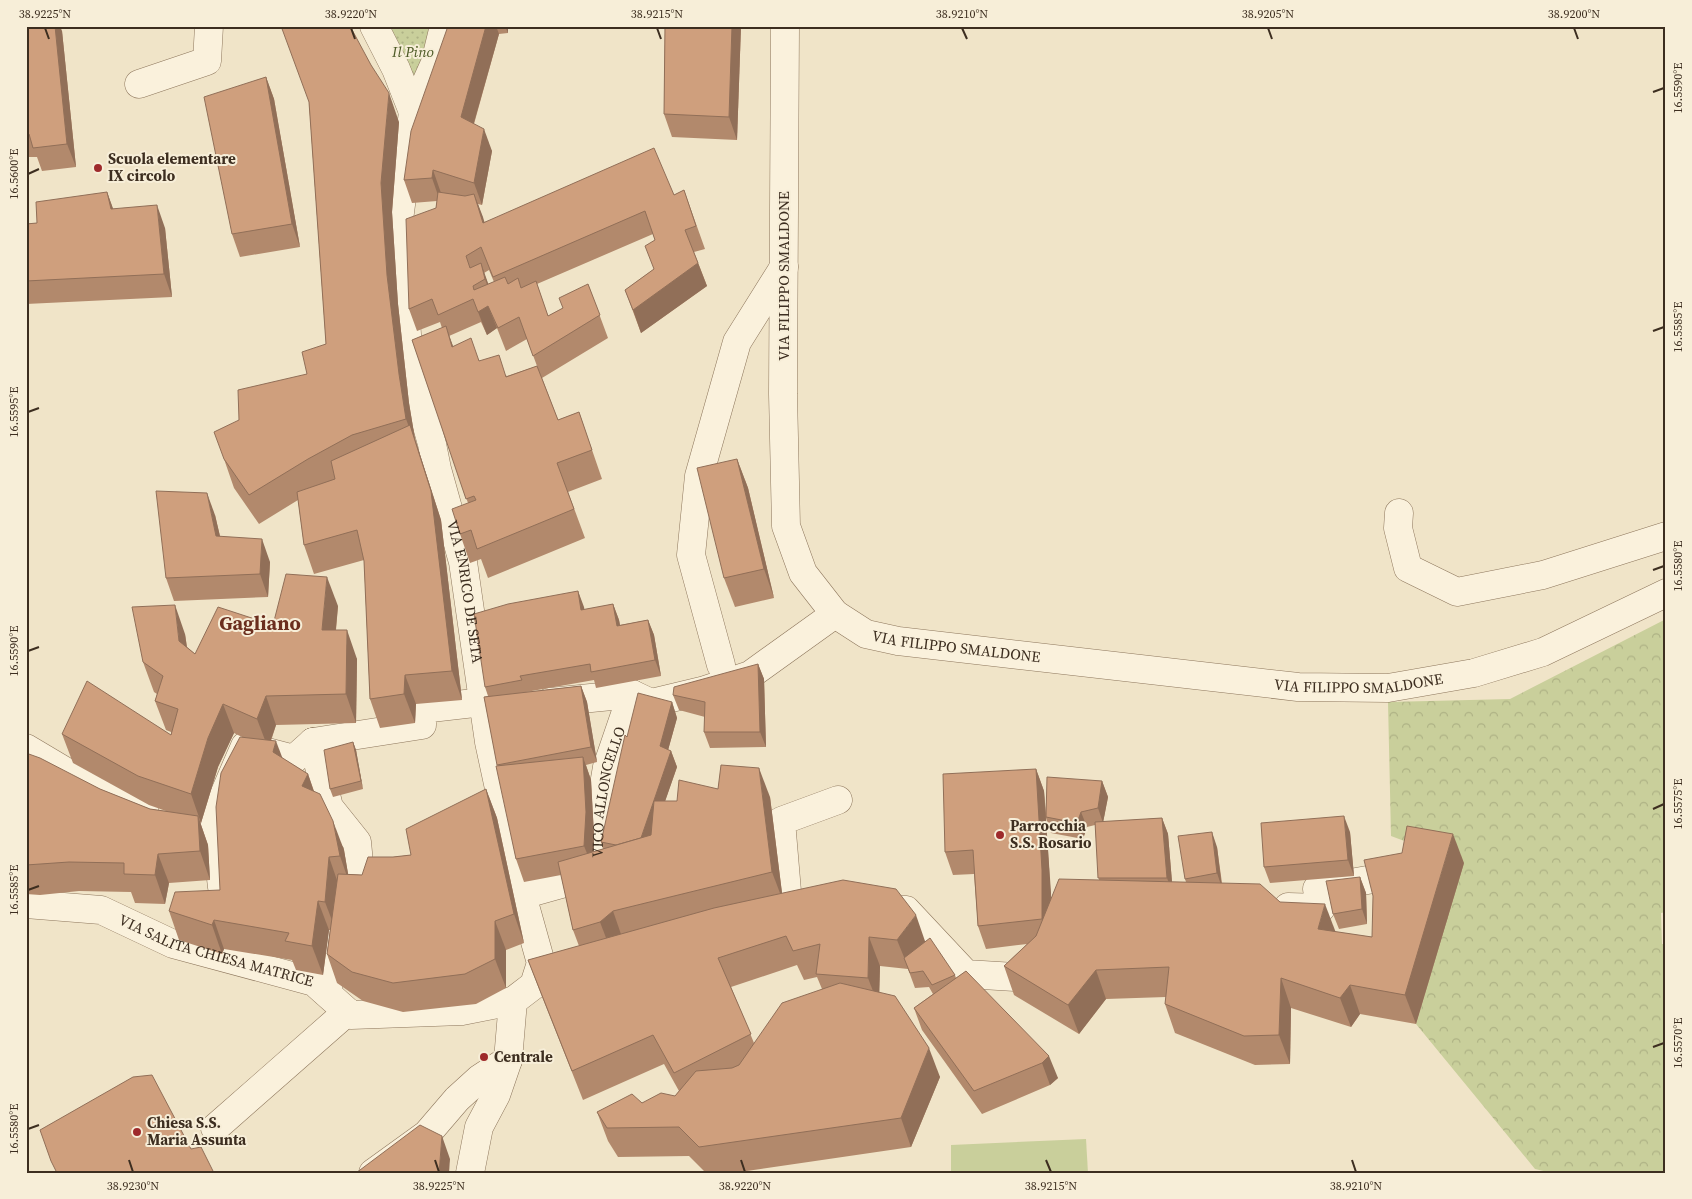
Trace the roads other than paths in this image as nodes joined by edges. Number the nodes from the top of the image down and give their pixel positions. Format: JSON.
{"nodes":[{"id":1,"x":209,"y":26,"type":"edge"},
{"id":2,"x":374,"y":26,"type":"edge"},
{"id":3,"x":444,"y":26,"type":"edge"},
{"id":4,"x":785,"y":26,"type":"edge"},
{"id":5,"x":139,"y":84,"type":"dead end"},
{"id":6,"x":414,"y":112,"type":"junction"},
{"id":7,"x":428,"y":213,"type":"edge"},
{"id":8,"x":399,"y":220,"type":"junction"},
{"id":9,"x":784,"y":267,"type":"junction"},
{"id":10,"x":432,"y":444,"type":"junction"},
{"id":11,"x":406,"y":456,"type":"edge"},
{"id":12,"x":1399,"y":513,"type":"dead end"},
{"id":13,"x":1666,"y":536,"type":"edge"},
{"id":14,"x":1666,"y":593,"type":"edge"},
{"id":15,"x":835,"y":614,"type":"junction"},
{"id":16,"x":721,"y":665,"type":"dead end"},
{"id":17,"x":632,"y":694,"type":"junction"},
{"id":18,"x":484,"y":706,"type":"junction"},
{"id":19,"x":313,"y":742,"type":"junction"},
{"id":20,"x":26,"y":748,"type":"edge"},
{"id":21,"x":607,"y":767,"type":"junction"},
{"id":22,"x":580,"y":772,"type":"edge"},
{"id":23,"x":526,"y":782,"type":"edge"},
{"id":24,"x":501,"y":796,"type":"junction"},
{"id":25,"x":838,"y":800,"type":"dead end"},
{"id":26,"x":477,"y":818,"type":"edge"},
{"id":27,"x":215,"y":830,"type":"junction"},
{"id":28,"x":1404,"y":851,"type":"edge"},
{"id":29,"x":522,"y":895,"type":"junction"},
{"id":30,"x":26,"y":904,"type":"edge"},
{"id":31,"x":864,"y":905,"type":"edge"},
{"id":32,"x":1259,"y":905,"type":"edge"},
{"id":33,"x":818,"y":910,"type":"edge"},
{"id":34,"x":217,"y":911,"type":"edge"},
{"id":35,"x":789,"y":915,"type":"junction"},
{"id":36,"x":763,"y":921,"type":"edge"},
{"id":37,"x":1053,"y":937,"type":"edge"},
{"id":38,"x":560,"y":978,"type":"edge"},
{"id":39,"x":327,"y":993,"type":"junction"},
{"id":40,"x":524,"y":993,"type":"junction"},
{"id":41,"x":347,"y":1012,"type":"junction"},
{"id":42,"x":508,"y":1060,"type":"junction"},
{"id":43,"x":215,"y":1128,"type":"dead end"},
{"id":44,"x":372,"y":1173,"type":"edge"},
{"id":45,"x":470,"y":1173,"type":"edge"}],
"edges":[{"from":1,"to":5,"type":"street"},
{"from":2,"to":6,"type":"street"},
{"from":3,"to":6,"type":"street","name":"VIA ENRICO DE SETA"},
{"from":4,"to":9,"type":"street","name":"VIA FILIPPO SMALDONE"},
{"from":6,"to":8,"type":"street","name":"VIA ENRICO DE SETA"},
{"from":7,"to":8,"type":"street"},
{"from":8,"to":10,"type":"street","name":"VIA ENRICO DE SETA"},
{"from":9,"to":15,"type":"street","name":"VIA FILIPPO SMALDONE"},
{"from":9,"to":16,"type":"street"},
{"from":10,"to":11,"type":"street"},
{"from":10,"to":18,"type":"street","name":"VIA ENRICO DE SETA"},
{"from":12,"to":13,"type":"street"},
{"from":14,"to":15,"type":"street","name":"VIA FILIPPO SMALDONE"},
{"from":15,"to":17,"type":"street"},
{"from":17,"to":18,"type":"street"},
{"from":17,"to":21,"type":"street","name":"VICO ALLONCELLO"},
{"from":18,"to":19,"type":"street"},
{"from":18,"to":24,"type":"street","name":"VIA ENRICO DE SETA"},
{"from":19,"to":27,"type":"street"},
{"from":19,"to":39,"type":"street"},
{"from":20,"to":27,"type":"street"},
{"from":21,"to":22,"type":"street"},
{"from":21,"to":29,"type":"street","name":"VICO ALLONCELLO"},
{"from":23,"to":24,"type":"street"},
{"from":24,"to":26,"type":"street"},
{"from":24,"to":29,"type":"street","name":"VIA ENRICO DE SETA"},
{"from":25,"to":35,"type":"street"},
{"from":27,"to":34,"type":"street"},
{"from":28,"to":32,"type":"street"},
{"from":29,"to":40,"type":"street","name":"VIA ENRICO DE SETA"},
{"from":30,"to":39,"type":"street","name":"VIA SALITA CHIESA MATRICE"},
{"from":31,"to":37,"type":"street"},
{"from":33,"to":35,"type":"street"},
{"from":35,"to":36,"type":"street"},
{"from":38,"to":40,"type":"street"},
{"from":39,"to":41,"type":"street","name":"VIA SALITA CHIESA MATRICE"},
{"from":40,"to":41,"type":"street"},
{"from":40,"to":42,"type":"street","name":"VIA ENRICO DE SETA"},
{"from":41,"to":43,"type":"street"},
{"from":42,"to":44,"type":"street"},
{"from":42,"to":45,"type":"street","name":"VIA ENRICO DE SETA"}]}
